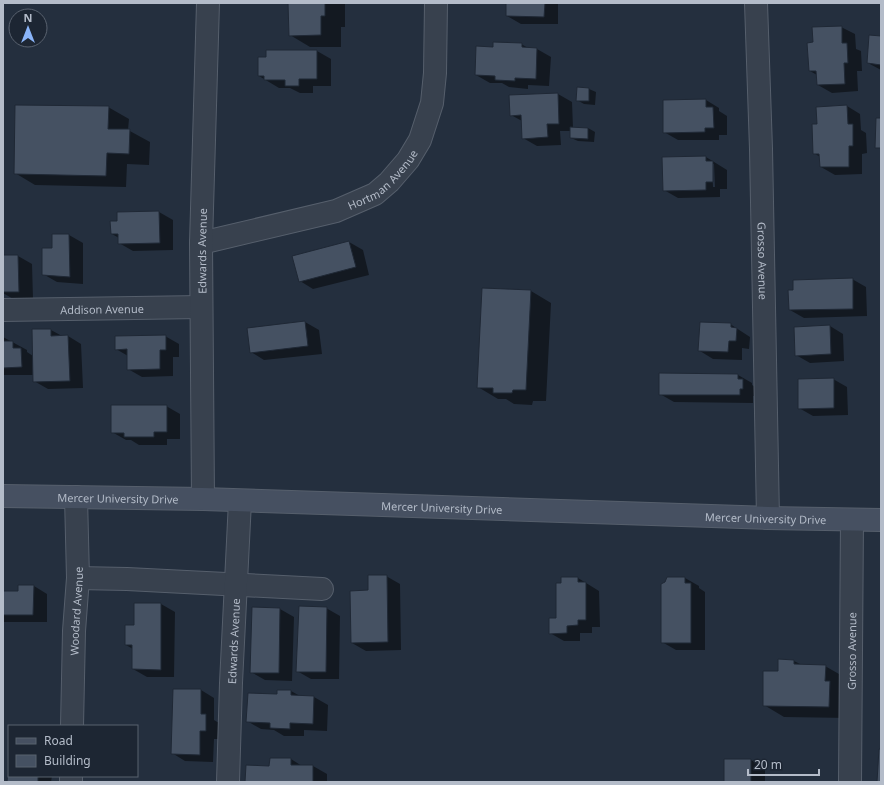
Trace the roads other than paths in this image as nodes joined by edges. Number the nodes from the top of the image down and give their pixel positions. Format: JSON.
{"nodes":[{"id":1,"x":208,"y":3,"type":"edge"},
{"id":2,"x":436,"y":3,"type":"edge"},
{"id":3,"x":756,"y":3,"type":"edge"},
{"id":4,"x":201,"y":242,"type":"junction"},
{"id":5,"x":201,"y":307,"type":"junction"},
{"id":6,"x":3,"y":310,"type":"edge"},
{"id":7,"x":3,"y":496,"type":"edge"},
{"id":8,"x":76,"y":497,"type":"junction"},
{"id":9,"x":203,"y":499,"type":"junction"},
{"id":10,"x":240,"y":501,"type":"junction"},
{"id":11,"x":768,"y":518,"type":"junction"},
{"id":12,"x":852,"y":520,"type":"junction"},
{"id":13,"x":881,"y":520,"type":"edge"},
{"id":14,"x":78,"y":578,"type":"junction"},
{"id":15,"x":237,"y":586,"type":"junction"},
{"id":16,"x":322,"y":590,"type":"dead end"},
{"id":17,"x":72,"y":725,"type":"edge"},
{"id":18,"x":228,"y":782,"type":"edge"},
{"id":19,"x":850,"y":782,"type":"edge"}],
"edges":[{"from":1,"to":4,"type":"street","name":"Edwards Avenue"},
{"from":2,"to":4,"type":"street","name":"Hortman Avenue"},
{"from":3,"to":11,"type":"street","name":"Grosso Avenue"},
{"from":4,"to":5,"type":"street","name":"Edwards Avenue"},
{"from":5,"to":6,"type":"street","name":"Addison Avenue"},
{"from":5,"to":9,"type":"street","name":"Edwards Avenue"},
{"from":7,"to":8,"type":"main road","name":"Mercer University Drive"},
{"from":8,"to":9,"type":"main road","name":"Mercer University Drive"},
{"from":8,"to":14,"type":"street","name":"Woodard Avenue"},
{"from":9,"to":10,"type":"main road","name":"Mercer University Drive"},
{"from":10,"to":11,"type":"main road","name":"Mercer University Drive"},
{"from":10,"to":15,"type":"street","name":"Edwards Avenue"},
{"from":11,"to":12,"type":"main road","name":"Mercer University Drive"},
{"from":12,"to":13,"type":"main road","name":"Mercer University Drive"},
{"from":12,"to":19,"type":"street","name":"Grosso Avenue"},
{"from":14,"to":15,"type":"street"},
{"from":14,"to":17,"type":"street","name":"Woodard Avenue"},
{"from":15,"to":16,"type":"street"},
{"from":15,"to":18,"type":"street","name":"Edwards Avenue"}]}
